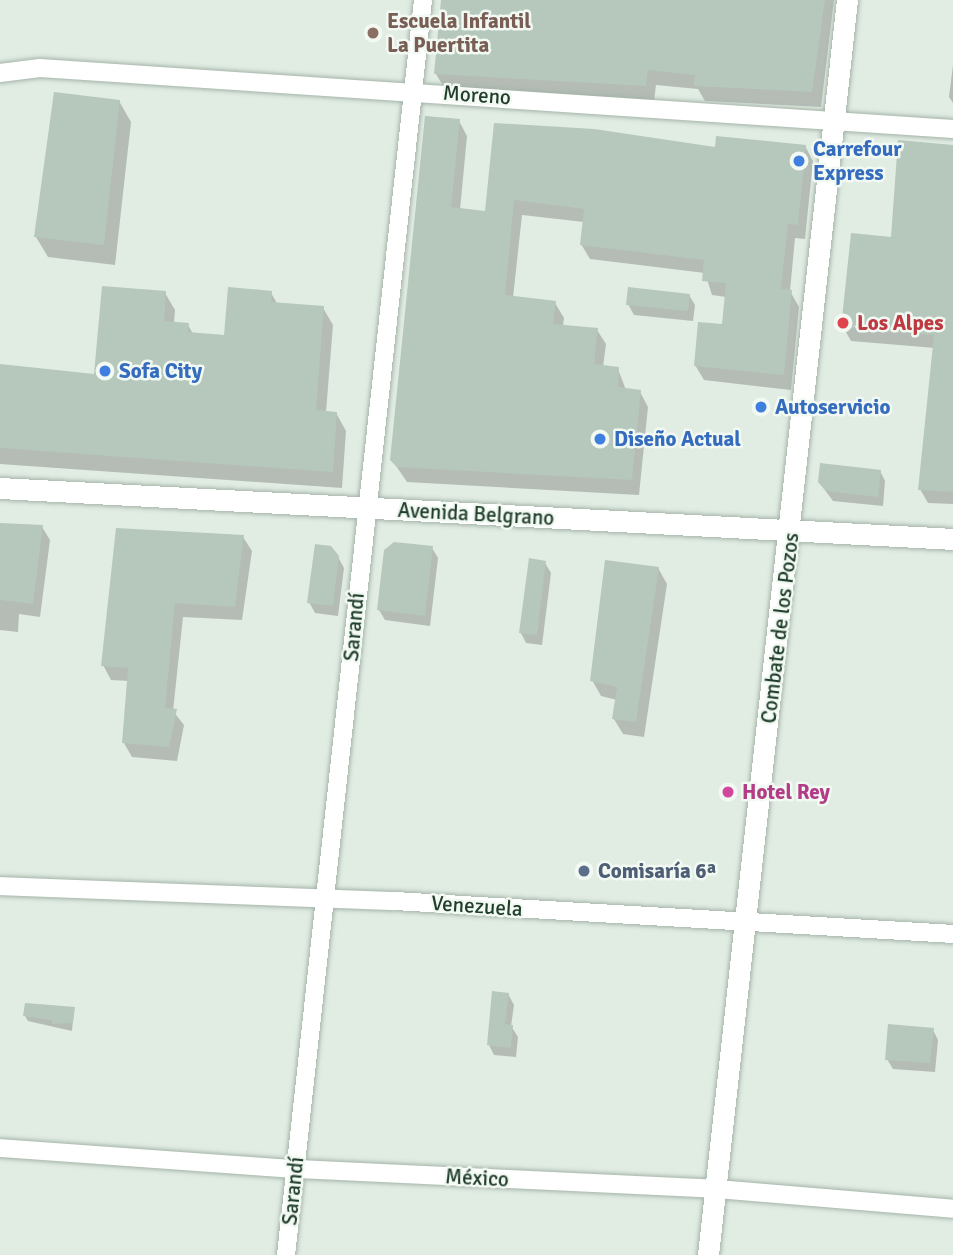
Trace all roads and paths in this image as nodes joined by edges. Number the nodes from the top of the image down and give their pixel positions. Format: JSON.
{"nodes":[{"id":1,"x":423,"y":0,"type":"edge"},
{"id":2,"x":847,"y":0,"type":"edge"},
{"id":3,"x":0,"y":73,"type":"edge"},
{"id":4,"x":413,"y":91,"type":"junction"},
{"id":5,"x":834,"y":123,"type":"junction"},
{"id":6,"x":953,"y":129,"type":"edge"},
{"id":7,"x":0,"y":488,"type":"edge"},
{"id":8,"x":365,"y":508,"type":"junction"},
{"id":9,"x":791,"y":531,"type":"junction"},
{"id":10,"x":953,"y":539,"type":"edge"},
{"id":11,"x":0,"y":886,"type":"edge"},
{"id":12,"x":328,"y":898,"type":"junction"},
{"id":13,"x":747,"y":924,"type":"junction"},
{"id":14,"x":953,"y":934,"type":"edge"},
{"id":15,"x":0,"y":1148,"type":"edge"},
{"id":16,"x":296,"y":1169,"type":"junction"},
{"id":17,"x":716,"y":1189,"type":"junction"},
{"id":18,"x":953,"y":1209,"type":"edge"},
{"id":19,"x":286,"y":1255,"type":"edge"},
{"id":20,"x":708,"y":1255,"type":"edge"}],
"edges":[{"from":1,"to":4,"type":"street","name":"Sarandí"},
{"from":2,"to":5,"type":"street","name":"Combate de los Pozos"},
{"from":3,"to":4,"type":"street","name":"Moreno"},
{"from":4,"to":5,"type":"street","name":"Moreno"},
{"from":4,"to":8,"type":"street","name":"Sarandí"},
{"from":5,"to":6,"type":"street","name":"Moreno"},
{"from":5,"to":9,"type":"street","name":"Combate de los Pozos"},
{"from":7,"to":8,"type":"street","name":"Avenida Belgrano"},
{"from":8,"to":9,"type":"street","name":"Avenida Belgrano"},
{"from":8,"to":12,"type":"street","name":"Sarandí"},
{"from":9,"to":10,"type":"street","name":"Avenida Belgrano"},
{"from":9,"to":13,"type":"street","name":"Combate de los Pozos"},
{"from":11,"to":12,"type":"street","name":"Venezuela"},
{"from":12,"to":13,"type":"street","name":"Venezuela"},
{"from":12,"to":16,"type":"street","name":"Sarandí"},
{"from":13,"to":14,"type":"street","name":"Venezuela"},
{"from":13,"to":17,"type":"street","name":"Combate de los Pozos"},
{"from":15,"to":16,"type":"street","name":"México"},
{"from":16,"to":17,"type":"street","name":"México"},
{"from":16,"to":19,"type":"street","name":"Sarandí"},
{"from":17,"to":18,"type":"street","name":"México"},
{"from":17,"to":20,"type":"street","name":"Combate de los Pozos"}]}
